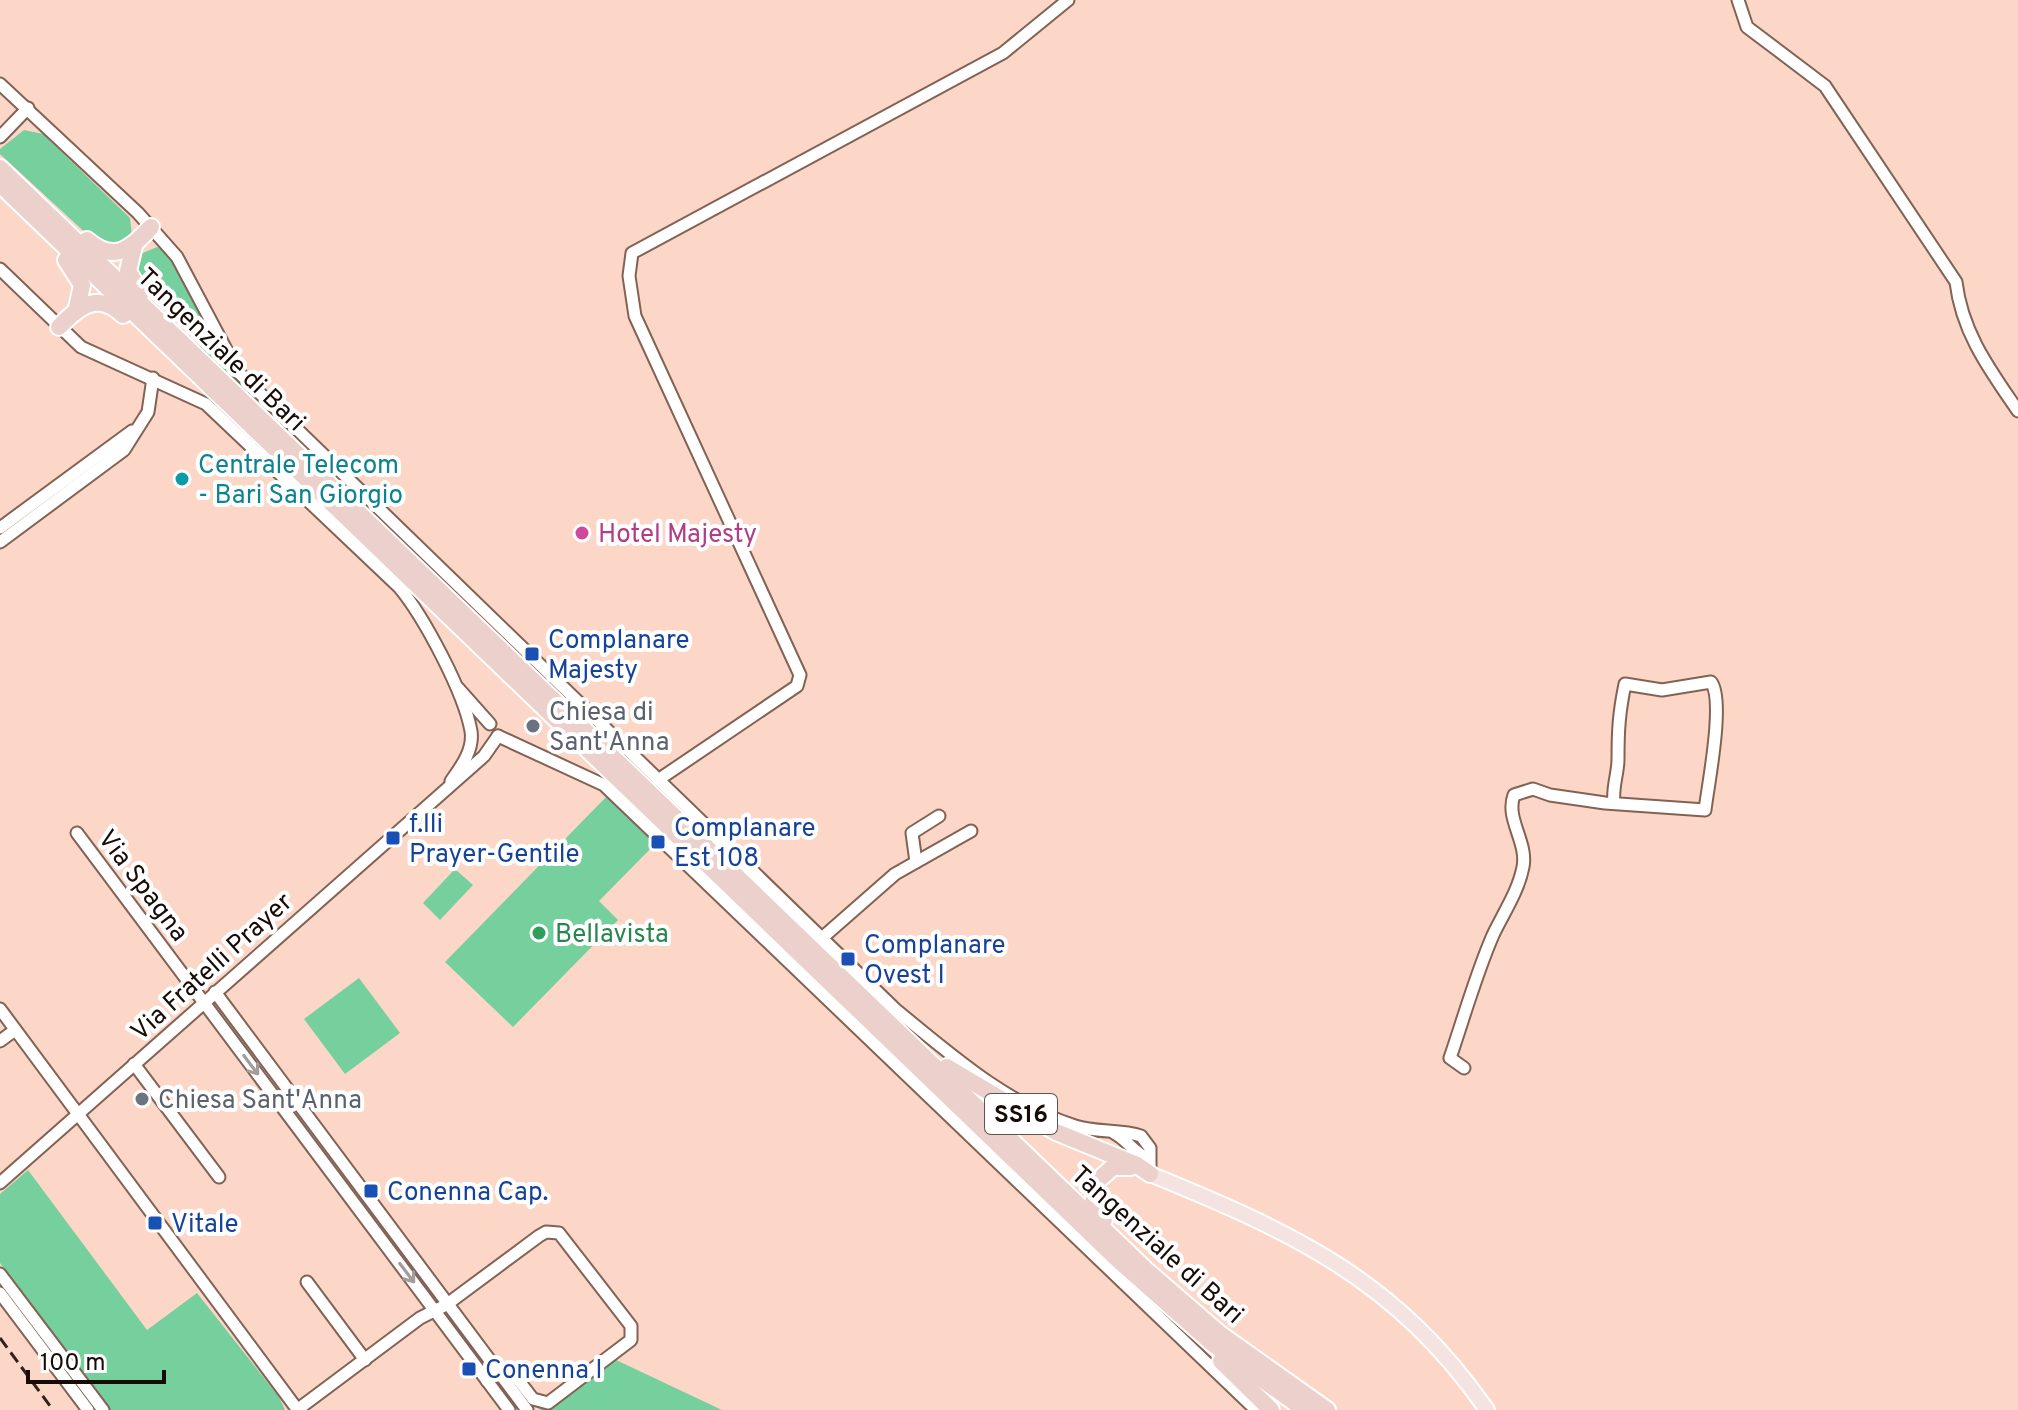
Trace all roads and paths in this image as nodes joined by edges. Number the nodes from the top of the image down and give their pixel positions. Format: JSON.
{"nodes":[{"id":1,"x":1068,"y":0,"type":"edge"},
{"id":2,"x":1738,"y":0,"type":"edge"},
{"id":3,"x":0,"y":84,"type":"edge"},
{"id":4,"x":28,"y":108,"type":"junction"},
{"id":5,"x":2,"y":136,"type":"edge"},
{"id":6,"x":1,"y":178,"type":"edge"},
{"id":7,"x":151,"y":227,"type":"junction"},
{"id":8,"x":134,"y":246,"type":"junction"},
{"id":9,"x":0,"y":269,"type":"edge"},
{"id":10,"x":77,"y":308,"type":"junction"},
{"id":11,"x":59,"y":327,"type":"junction"},
{"id":12,"x":199,"y":368,"type":"junction"},
{"id":13,"x":153,"y":378,"type":"junction"},
{"id":14,"x":2018,"y":411,"type":"edge"},
{"id":15,"x":139,"y":426,"type":"junction"},
{"id":16,"x":0,"y":528,"type":"edge"},
{"id":17,"x":0,"y":542,"type":"edge"},
{"id":18,"x":451,"y":679,"type":"junction"},
{"id":19,"x":490,"y":724,"type":"junction"},
{"id":20,"x":471,"y":736,"type":"junction"},
{"id":21,"x":498,"y":736,"type":"junction"},
{"id":22,"x":490,"y":748,"type":"junction"},
{"id":23,"x":658,"y":780,"type":"junction"},
{"id":24,"x":451,"y":781,"type":"junction"},
{"id":25,"x":1614,"y":803,"type":"junction"},
{"id":26,"x":939,"y":816,"type":"dead end"},
{"id":27,"x":971,"y":831,"type":"dead end"},
{"id":28,"x":77,"y":833,"type":"dead end"},
{"id":29,"x":916,"y":862,"type":"junction"},
{"id":30,"x":822,"y":938,"type":"junction"},
{"id":31,"x":215,"y":992,"type":"junction"},
{"id":32,"x":205,"y":1002,"type":"junction"},
{"id":33,"x":0,"y":1009,"type":"edge"},
{"id":34,"x":15,"y":1030,"type":"junction"},
{"id":35,"x":903,"y":1035,"type":"junction"},
{"id":36,"x":0,"y":1041,"type":"edge"},
{"id":37,"x":134,"y":1064,"type":"junction"},
{"id":38,"x":1464,"y":1068,"type":"dead end"},
{"id":39,"x":78,"y":1114,"type":"junction"},
{"id":40,"x":325,"y":1142,"type":"junction"},
{"id":41,"x":314,"y":1149,"type":"junction"},
{"id":42,"x":334,"y":1154,"type":"junction"},
{"id":43,"x":324,"y":1163,"type":"junction"},
{"id":44,"x":1149,"y":1167,"type":"junction"},
{"id":45,"x":219,"y":1177,"type":"dead end"},
{"id":46,"x":0,"y":1183,"type":"edge"},
{"id":47,"x":1146,"y":1270,"type":"junction"},
{"id":48,"x":0,"y":1274,"type":"edge"},
{"id":49,"x":307,"y":1282,"type":"dead end"},
{"id":50,"x":0,"y":1293,"type":"edge"},
{"id":51,"x":440,"y":1307,"type":"junction"},
{"id":52,"x":1170,"y":1308,"type":"junction"},
{"id":53,"x":482,"y":1352,"type":"junction"},
{"id":54,"x":365,"y":1360,"type":"junction"},
{"id":55,"x":473,"y":1363,"type":"junction"},
{"id":56,"x":492,"y":1377,"type":"junction"},
{"id":57,"x":88,"y":1410,"type":"edge"},
{"id":58,"x":103,"y":1410,"type":"edge"},
{"id":59,"x":297,"y":1410,"type":"edge"},
{"id":60,"x":509,"y":1410,"type":"edge"},
{"id":61,"x":527,"y":1410,"type":"edge"},
{"id":62,"x":1256,"y":1410,"type":"edge"},
{"id":63,"x":1271,"y":1410,"type":"edge"},
{"id":64,"x":1305,"y":1410,"type":"edge"},
{"id":65,"x":1327,"y":1410,"type":"edge"},
{"id":66,"x":1487,"y":1410,"type":"edge"}],
"edges":[{"from":1,"to":23,"type":"street"},
{"from":2,"to":14,"type":"street"},
{"from":3,"to":4,"type":"street"},
{"from":4,"to":5,"type":"street"},
{"from":4,"to":7,"type":"street"},
{"from":6,"to":8,"type":"highway"},
{"from":6,"to":10,"type":"highway"},
{"from":6,"to":12,"type":"highway","name":"Tangenziale di Bari","number":"SS16"},
{"from":7,"to":8,"type":"highway"},
{"from":7,"to":23,"type":"street"},
{"from":8,"to":12,"type":"highway"},
{"from":9,"to":11,"type":"street"},
{"from":10,"to":11,"type":"highway"},
{"from":10,"to":12,"type":"highway"},
{"from":11,"to":13,"type":"street"},
{"from":12,"to":35,"type":"highway","name":"Tangenziale di Bari","number":"SS16"},
{"from":12,"to":52,"type":"highway","name":"Tangenziale di Bari","number":"SS16"},
{"from":13,"to":15,"type":"street"},
{"from":13,"to":18,"type":"street"},
{"from":15,"to":16,"type":"street"},
{"from":15,"to":17,"type":"street"},
{"from":18,"to":19,"type":"street"},
{"from":18,"to":20,"type":"street"},
{"from":19,"to":20,"type":"street"},
{"from":19,"to":21,"type":"street"},
{"from":20,"to":22,"type":"street"},
{"from":20,"to":24,"type":"street"},
{"from":21,"to":22,"type":"street"},
{"from":21,"to":62,"type":"street"},
{"from":22,"to":24,"type":"street","name":"Via Fratelli Prayer"},
{"from":23,"to":30,"type":"street"},
{"from":24,"to":31,"type":"street","name":"Via Fratelli Prayer"},
{"from":25,"to":25,"type":"street"},
{"from":25,"to":38,"type":"street"},
{"from":26,"to":29,"type":"street"},
{"from":27,"to":29,"type":"street"},
{"from":28,"to":32,"type":"street","name":"Via Spagna"},
{"from":29,"to":30,"type":"street"},
{"from":30,"to":44,"type":"street"},
{"from":31,"to":32,"type":"street","name":"Via Fratelli Prayer"},
{"from":31,"to":40,"type":"street"},
{"from":32,"to":37,"type":"street","name":"Via Fratelli Prayer"},
{"from":32,"to":41,"type":"street","name":"Via Spagna","one_way":true},
{"from":33,"to":34,"type":"street"},
{"from":34,"to":36,"type":"street"},
{"from":34,"to":39,"type":"street"},
{"from":35,"to":44,"type":"highway","number":"SS16"},
{"from":35,"to":47,"type":"highway","name":"Tangenziale di Bari","number":"SS16"},
{"from":37,"to":39,"type":"street","name":"Via Fratelli Prayer"},
{"from":37,"to":45,"type":"street"},
{"from":39,"to":46,"type":"street","name":"Via Fratelli Prayer"},
{"from":39,"to":59,"type":"street"},
{"from":40,"to":41,"type":"street"},
{"from":40,"to":42,"type":"street"},
{"from":41,"to":43,"type":"street","name":"Via Spagna"},
{"from":42,"to":43,"type":"street"},
{"from":42,"to":51,"type":"street"},
{"from":43,"to":51,"type":"street","name":"Via Spagna","one_way":true},
{"from":44,"to":47,"type":"highway"},
{"from":44,"to":66,"type":"main road"},
{"from":47,"to":65,"type":"highway","name":"Tangenziale di Bari","number":"SS16"},
{"from":48,"to":58,"type":"street"},
{"from":49,"to":54,"type":"street"},
{"from":50,"to":57,"type":"street"},
{"from":51,"to":53,"type":"street"},
{"from":51,"to":54,"type":"street"},
{"from":51,"to":55,"type":"street"},
{"from":51,"to":56,"type":"street"},
{"from":52,"to":63,"type":"highway"},
{"from":52,"to":64,"type":"highway","name":"Tangenziale di Bari","number":"SS16"},
{"from":53,"to":55,"type":"street"},
{"from":53,"to":56,"type":"street"},
{"from":54,"to":59,"type":"street"},
{"from":55,"to":56,"type":"street"},
{"from":56,"to":60,"type":"street"},
{"from":56,"to":61,"type":"street"}]}
